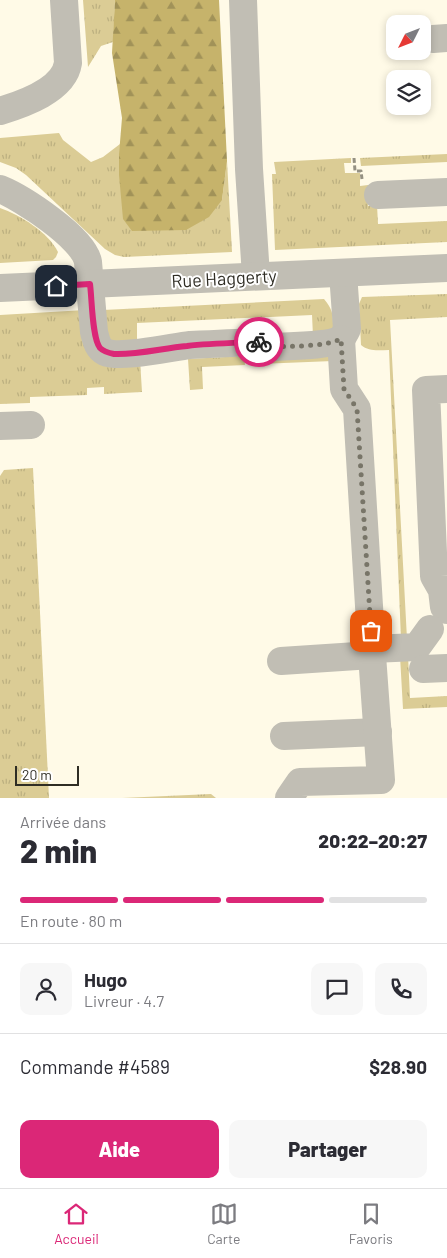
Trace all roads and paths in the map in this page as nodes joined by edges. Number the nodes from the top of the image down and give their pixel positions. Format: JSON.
{"nodes":[{"id":1,"x":64,"y":0,"type":"edge"},
{"id":2,"x":243,"y":0,"type":"edge"},
{"id":3,"x":266,"y":75,"type":"dead end"},
{"id":4,"x":257,"y":108,"type":"junction"},
{"id":5,"x":0,"y":110,"type":"edge"},
{"id":6,"x":0,"y":189,"type":"edge"},
{"id":7,"x":447,"y":192,"type":"edge"},
{"id":8,"x":378,"y":194,"type":"dead end"},
{"id":9,"x":447,"y":268,"type":"edge"},
{"id":10,"x":343,"y":272,"type":"junction"},
{"id":11,"x":256,"y":276,"type":"junction"},
{"id":12,"x":90,"y":284,"type":"junction"},
{"id":13,"x":0,"y":288,"type":"edge"},
{"id":14,"x":341,"y":339,"type":"junction"},
{"id":15,"x":447,"y":389,"type":"edge"},
{"id":16,"x":31,"y":425,"type":"dead end"},
{"id":17,"x":0,"y":426,"type":"edge"},
{"id":18,"x":440,"y":541,"type":"edge"},
{"id":19,"x":434,"y":624,"type":"edge"},
{"id":20,"x":372,"y":652,"type":"junction"},
{"id":21,"x":281,"y":661,"type":"dead end"},
{"id":22,"x":378,"y":732,"type":"junction"},
{"id":23,"x":284,"y":736,"type":"dead end"},
{"id":24,"x":288,"y":798,"type":"edge"}],
"edges":[{"from":1,"to":5,"type":"street"},
{"from":2,"to":4,"type":"street"},
{"from":3,"to":4,"type":"street"},
{"from":4,"to":11,"type":"street"},
{"from":6,"to":12,"type":"street"},
{"from":7,"to":8,"type":"street"},
{"from":9,"to":10,"type":"street","name":"Rue Haggerty"},
{"from":10,"to":11,"type":"street","name":"Rue Haggerty"},
{"from":10,"to":14,"type":"street"},
{"from":11,"to":12,"type":"street","name":"Rue Haggerty"},
{"from":12,"to":13,"type":"street","name":"Rue Haggerty"},
{"from":12,"to":14,"type":"street"},
{"from":14,"to":20,"type":"street"},
{"from":15,"to":18,"type":"street"},
{"from":16,"to":17,"type":"street"},
{"from":18,"to":19,"type":"street"},
{"from":19,"to":20,"type":"street"},
{"from":20,"to":21,"type":"street"},
{"from":20,"to":22,"type":"street"},
{"from":22,"to":23,"type":"street"},
{"from":22,"to":24,"type":"street"}]}
